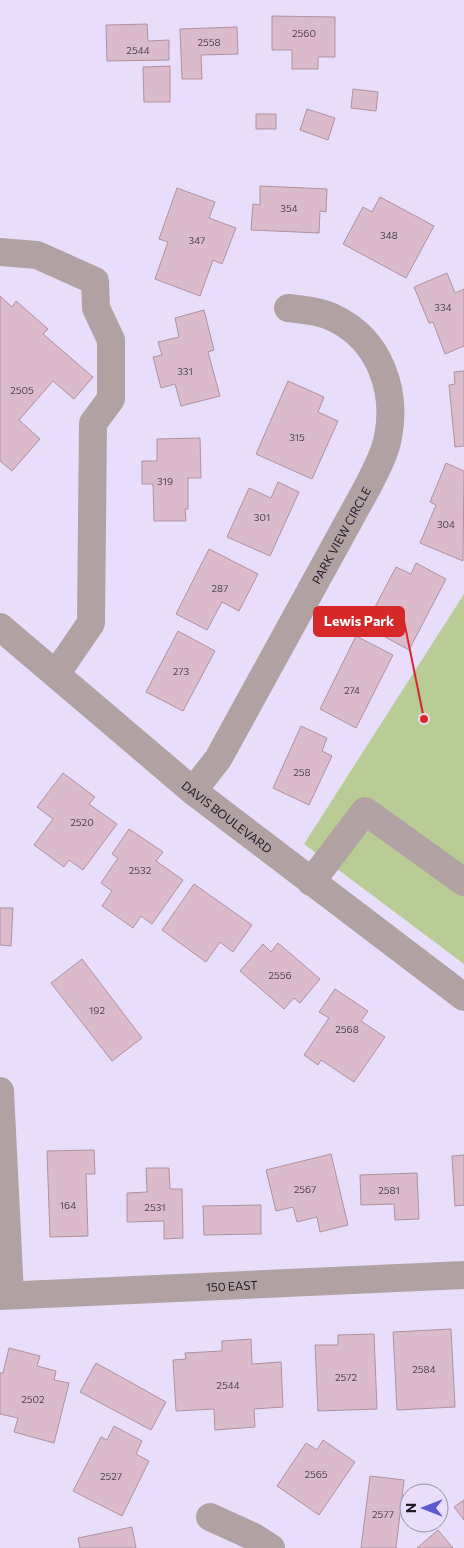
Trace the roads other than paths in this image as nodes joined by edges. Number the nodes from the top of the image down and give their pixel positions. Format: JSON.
{"nodes":[{"id":1,"x":0,"y":252,"type":"edge"},
{"id":2,"x":288,"y":308,"type":"dead end"},
{"id":3,"x":0,"y":627,"type":"edge"},
{"id":4,"x":56,"y":674,"type":"junction"},
{"id":5,"x":193,"y":791,"type":"junction"},
{"id":6,"x":311,"y":882,"type":"junction"},
{"id":7,"x":464,"y":882,"type":"edge"},
{"id":8,"x":464,"y":997,"type":"edge"},
{"id":9,"x":0,"y":1091,"type":"edge"},
{"id":10,"x":464,"y":1275,"type":"edge"},
{"id":11,"x":5,"y":1296,"type":"edge"},
{"id":12,"x":210,"y":1517,"type":"dead end"},
{"id":13,"x":272,"y":1548,"type":"edge"}],
"edges":[{"from":1,"to":4,"type":"street"},
{"from":2,"to":5,"type":"street","name":"PARK VIEW CIRCLE"},
{"from":3,"to":4,"type":"street","name":"DAVIS BOULEVARD"},
{"from":4,"to":5,"type":"street","name":"DAVIS BOULEVARD"},
{"from":5,"to":6,"type":"street","name":"DAVIS BOULEVARD"},
{"from":6,"to":7,"type":"street"},
{"from":6,"to":8,"type":"street","name":"DAVIS BOULEVARD"},
{"from":9,"to":11,"type":"street"},
{"from":10,"to":11,"type":"street","name":"150 EAST"},
{"from":12,"to":13,"type":"street"}]}
